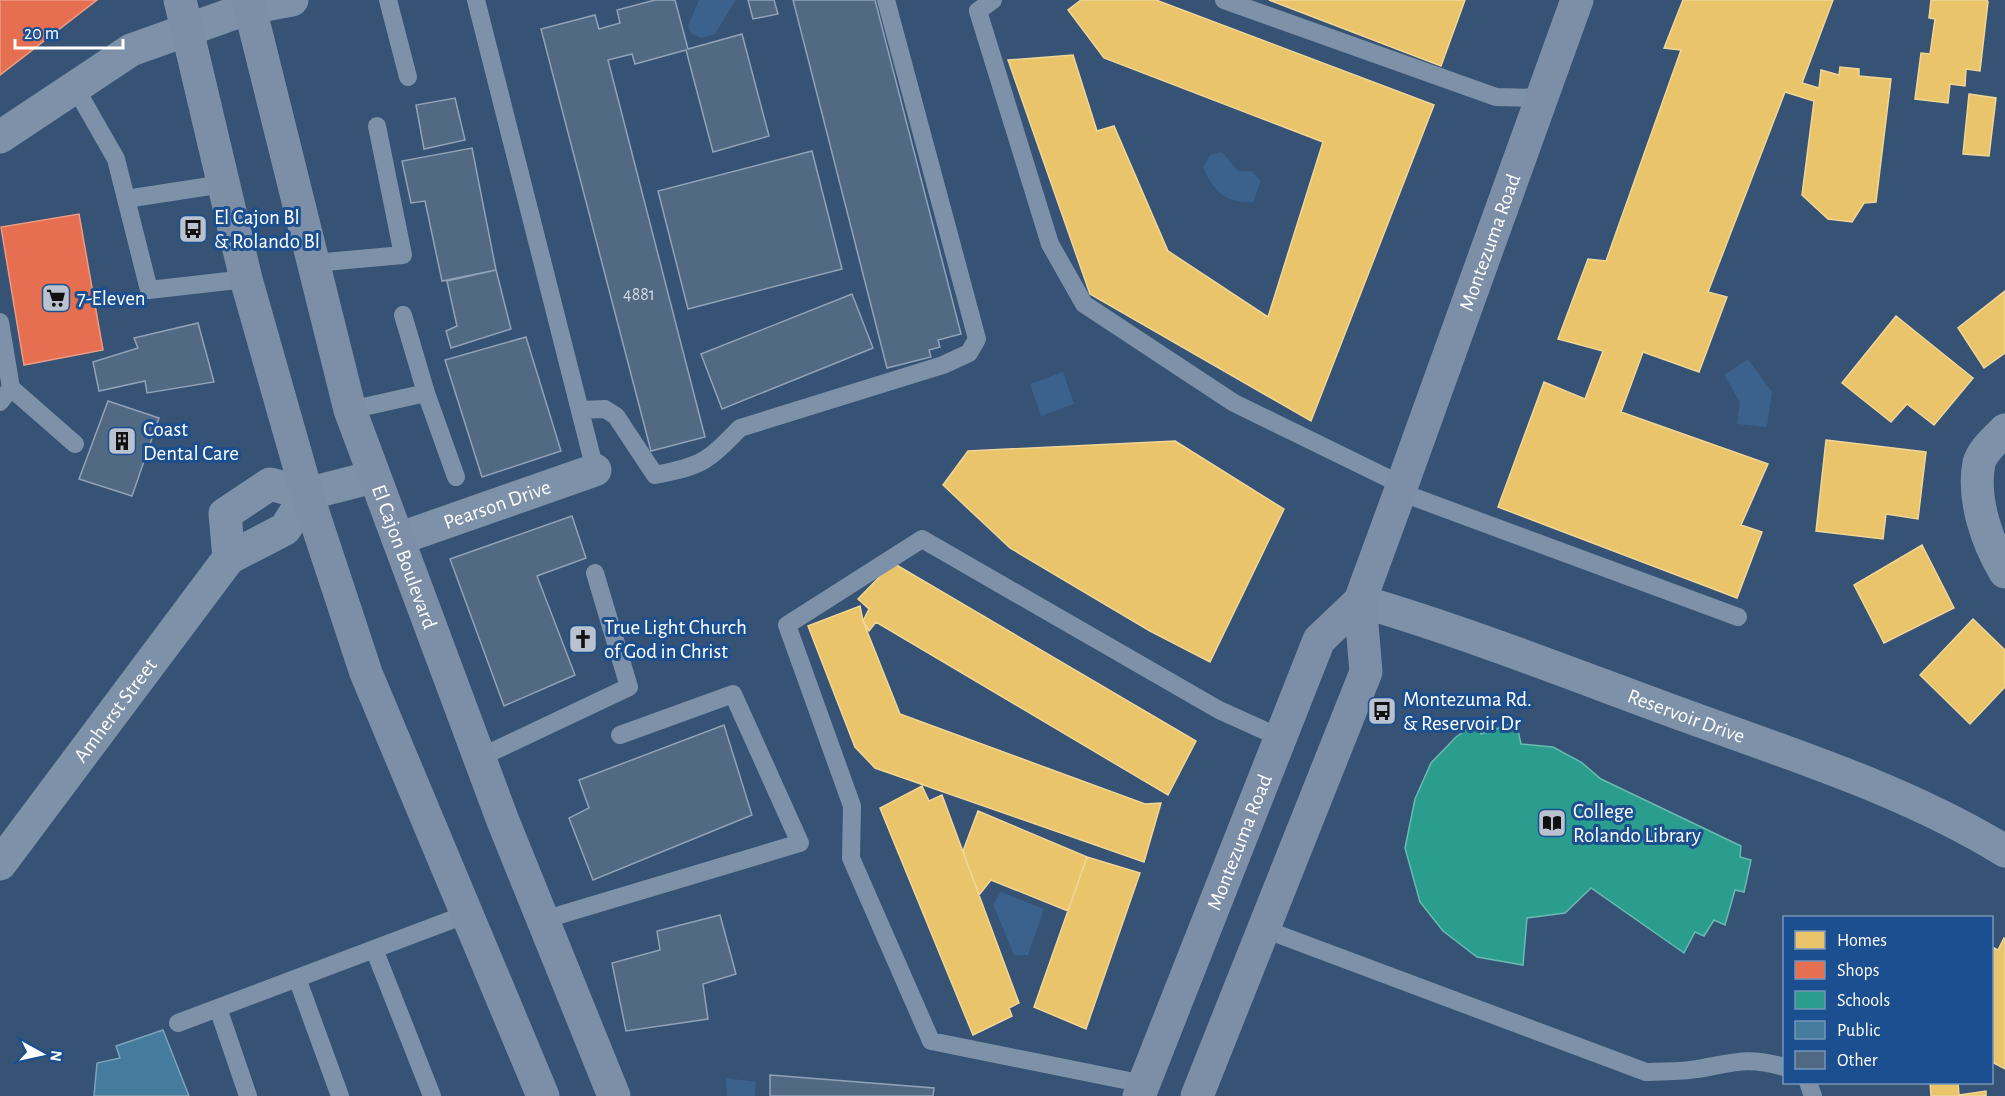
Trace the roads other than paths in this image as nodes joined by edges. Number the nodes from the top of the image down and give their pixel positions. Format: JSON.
{"nodes":[{"id":1,"x":292,"y":0,"type":"edge"},
{"id":2,"x":388,"y":0,"type":"edge"},
{"id":3,"x":476,"y":0,"type":"edge"},
{"id":4,"x":886,"y":0,"type":"edge"},
{"id":5,"x":993,"y":0,"type":"edge"},
{"id":6,"x":1224,"y":0,"type":"edge"},
{"id":7,"x":1577,"y":0,"type":"edge"},
{"id":8,"x":248,"y":4,"type":"edge"},
{"id":9,"x":183,"y":15,"type":"edge"},
{"id":10,"x":408,"y":76,"type":"dead end"},
{"id":11,"x":76,"y":89,"type":"junction"},
{"id":12,"x":1542,"y":98,"type":"junction"},
{"id":13,"x":377,"y":126,"type":"dead end"},
{"id":14,"x":0,"y":137,"type":"edge"},
{"id":15,"x":223,"y":184,"type":"junction"},
{"id":16,"x":126,"y":199,"type":"junction"},
{"id":17,"x":314,"y":263,"type":"junction"},
{"id":18,"x":246,"y":279,"type":"junction"},
{"id":19,"x":403,"y":315,"type":"dead end"},
{"id":20,"x":0,"y":322,"type":"edge"},
{"id":21,"x":426,"y":393,"type":"junction"},
{"id":22,"x":5,"y":395,"type":"edge"},
{"id":23,"x":350,"y":410,"type":"junction"},
{"id":24,"x":580,"y":410,"type":"junction"},
{"id":25,"x":2005,"y":430,"type":"edge"},
{"id":26,"x":75,"y":444,"type":"dead end"},
{"id":27,"x":595,"y":470,"type":"joint"},
{"id":28,"x":373,"y":477,"type":"junction"},
{"id":29,"x":456,"y":477,"type":"dead end"},
{"id":30,"x":1401,"y":488,"type":"junction"},
{"id":31,"x":307,"y":494,"type":"junction"},
{"id":32,"x":398,"y":539,"type":"junction"},
{"id":33,"x":229,"y":558,"type":"junction"},
{"id":34,"x":2005,"y":572,"type":"edge"},
{"id":35,"x":595,"y":573,"type":"dead end"},
{"id":36,"x":1360,"y":601,"type":"junction"},
{"id":37,"x":1738,"y":617,"type":"dead end"},
{"id":38,"x":620,"y":735,"type":"dead end"},
{"id":39,"x":1281,"y":738,"type":"junction"},
{"id":40,"x":479,"y":758,"type":"junction"},
{"id":41,"x":2005,"y":851,"type":"edge"},
{"id":42,"x":0,"y":864,"type":"edge"},
{"id":43,"x":467,"y":914,"type":"junction"},
{"id":44,"x":543,"y":920,"type":"junction"},
{"id":45,"x":1264,"y":929,"type":"junction"},
{"id":46,"x":374,"y":949,"type":"junction"},
{"id":47,"x":297,"y":978,"type":"junction"},
{"id":48,"x":218,"y":1008,"type":"junction"},
{"id":49,"x":178,"y":1023,"type":"dead end"},
{"id":50,"x":1783,"y":1066,"type":"edge"},
{"id":51,"x":1148,"y":1085,"type":"edge"},
{"id":52,"x":248,"y":1096,"type":"edge"},
{"id":53,"x":340,"y":1096,"type":"edge"},
{"id":54,"x":432,"y":1096,"type":"edge"},
{"id":55,"x":543,"y":1096,"type":"edge"},
{"id":56,"x":614,"y":1096,"type":"edge"},
{"id":57,"x":1197,"y":1096,"type":"edge"}],
"edges":[{"from":1,"to":8,"type":"street"},
{"from":2,"to":10,"type":"lane"},
{"from":3,"to":24,"type":"lane"},
{"from":4,"to":24,"type":"lane"},
{"from":5,"to":30,"type":"lane"},
{"from":6,"to":12,"type":"lane"},
{"from":7,"to":12,"type":"main road","name":"Montezuma Road"},
{"from":8,"to":9,"type":"street"},
{"from":8,"to":17,"type":"main road","name":"El Cajon Boulevard"},
{"from":9,"to":11,"type":"street"},
{"from":9,"to":15,"type":"main road"},
{"from":11,"to":14,"type":"street"},
{"from":11,"to":16,"type":"lane"},
{"from":12,"to":30,"type":"main road","name":"Montezuma Road"},
{"from":13,"to":17,"type":"lane"},
{"from":15,"to":16,"type":"lane"},
{"from":15,"to":18,"type":"main road"},
{"from":16,"to":18,"type":"lane"},
{"from":17,"to":23,"type":"main road","name":"El Cajon Boulevard"},
{"from":18,"to":31,"type":"main road"},
{"from":19,"to":21,"type":"lane"},
{"from":20,"to":22,"type":"lane"},
{"from":21,"to":23,"type":"lane"},
{"from":21,"to":29,"type":"lane"},
{"from":22,"to":26,"type":"lane"},
{"from":23,"to":28,"type":"main road","name":"El Cajon Boulevard"},
{"from":24,"to":27,"type":"lane"},
{"from":25,"to":34,"type":"street"},
{"from":27,"to":32,"type":"street","name":"Pearson Drive"},
{"from":28,"to":31,"type":"street"},
{"from":28,"to":32,"type":"main road","name":"El Cajon Boulevard"},
{"from":30,"to":36,"type":"main road","name":"Montezuma Road"},
{"from":30,"to":37,"type":"lane"},
{"from":31,"to":33,"type":"street","name":"Amherst Street"},
{"from":31,"to":33,"type":"street"},
{"from":31,"to":43,"type":"main road"},
{"from":32,"to":40,"type":"main road","name":"El Cajon Boulevard"},
{"from":33,"to":42,"type":"street","name":"Amherst Street"},
{"from":35,"to":40,"type":"lane"},
{"from":36,"to":39,"type":"main road","name":"Montezuma Road"},
{"from":36,"to":41,"type":"street","name":"Reservoir Drive"},
{"from":36,"to":45,"type":"main road","name":"Montezuma Road"},
{"from":38,"to":44,"type":"lane"},
{"from":39,"to":51,"type":"main road","name":"Montezuma Road"},
{"from":39,"to":51,"type":"lane"},
{"from":40,"to":44,"type":"main road","name":"El Cajon Boulevard"},
{"from":43,"to":46,"type":"lane"},
{"from":43,"to":55,"type":"main road"},
{"from":44,"to":56,"type":"main road","name":"El Cajon Boulevard"},
{"from":45,"to":50,"type":"lane"},
{"from":45,"to":57,"type":"main road","name":"Montezuma Road"},
{"from":46,"to":47,"type":"lane"},
{"from":46,"to":54,"type":"lane"},
{"from":47,"to":48,"type":"lane"},
{"from":47,"to":53,"type":"lane"},
{"from":48,"to":49,"type":"lane"},
{"from":48,"to":52,"type":"lane"}]}
